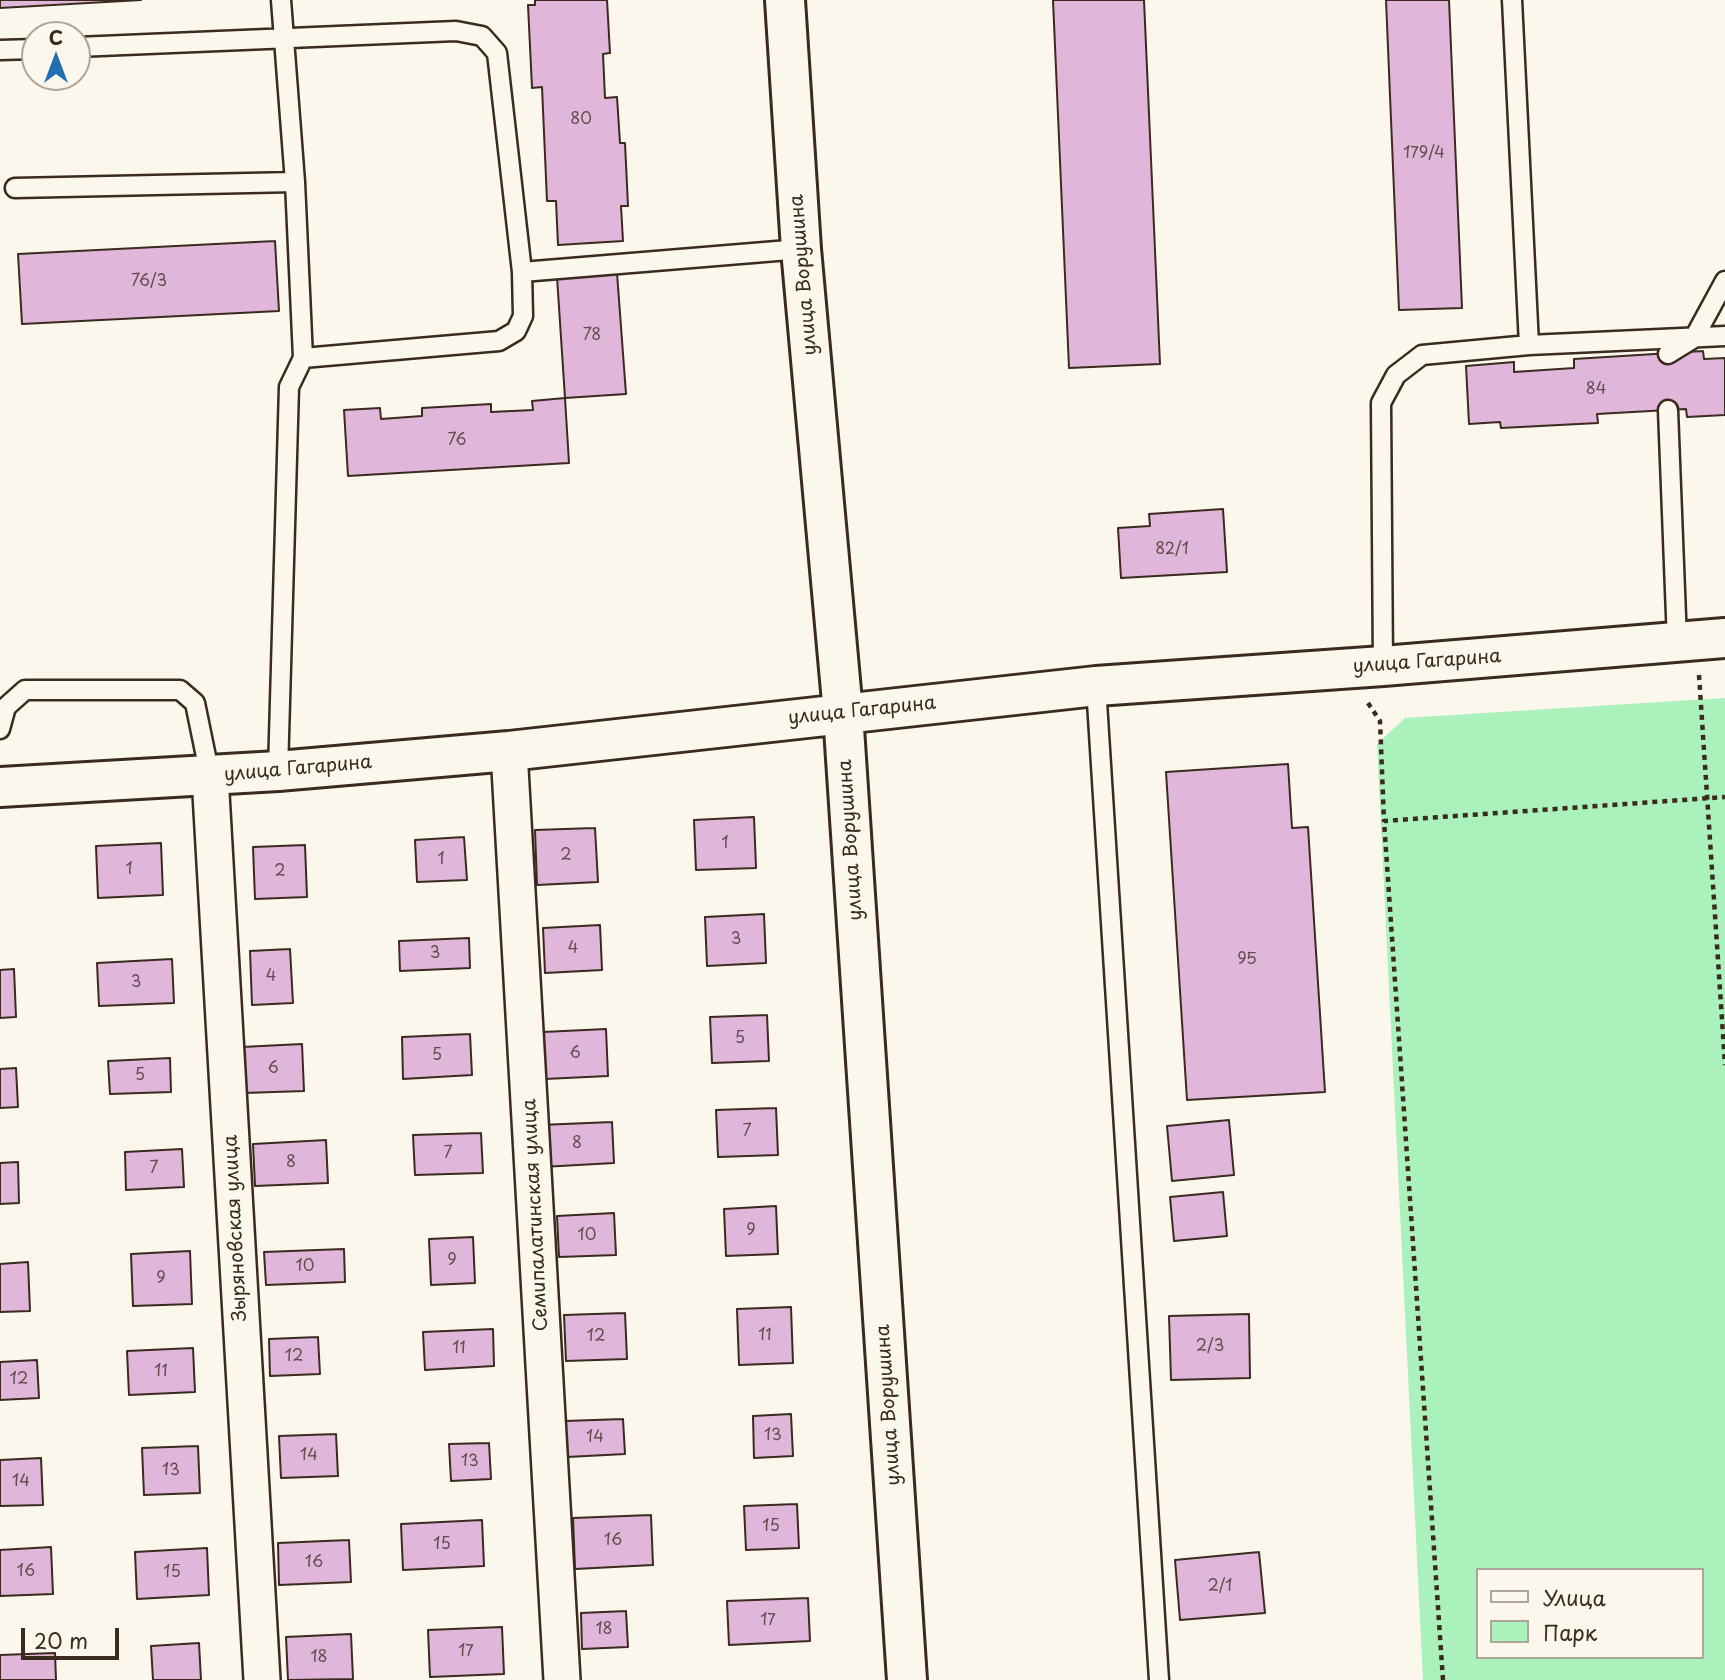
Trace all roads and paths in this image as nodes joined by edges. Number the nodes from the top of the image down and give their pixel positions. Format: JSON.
{"nodes":[{"id":1,"x":281,"y":0,"type":"edge"},
{"id":2,"x":785,"y":0,"type":"edge"},
{"id":3,"x":1512,"y":0,"type":"edge"},
{"id":4,"x":283,"y":37,"type":"junction"},
{"id":5,"x":91,"y":46,"type":"edge"},
{"id":6,"x":21,"y":49,"type":"edge"},
{"id":7,"x":0,"y":50,"type":"edge"},
{"id":8,"x":295,"y":182,"type":"junction"},
{"id":9,"x":15,"y":188,"type":"dead end"},
{"id":10,"x":801,"y":249,"type":"junction"},
{"id":11,"x":522,"y":272,"type":"junction"},
{"id":12,"x":1725,"y":281,"type":"edge"},
{"id":13,"x":1725,"y":336,"type":"edge"},
{"id":14,"x":1694,"y":338,"type":"junction"},
{"id":15,"x":1530,"y":345,"type":"junction"},
{"id":16,"x":1668,"y":354,"type":"dead end"},
{"id":17,"x":303,"y":358,"type":"junction"},
{"id":18,"x":1668,"y":410,"type":"dead end"},
{"id":19,"x":1699,"y":640,"type":"edge"},
{"id":20,"x":1384,"y":666,"type":"junction"},
{"id":21,"x":1343,"y":669,"type":"junction"},
{"id":22,"x":1096,"y":686,"type":"junction"},
{"id":23,"x":843,"y":713,"type":"junction"},
{"id":24,"x":0,"y":729,"type":"edge"},
{"id":25,"x":509,"y":751,"type":"junction"},
{"id":26,"x":278,"y":771,"type":"junction"},
{"id":27,"x":210,"y":776,"type":"junction"},
{"id":28,"x":0,"y":787,"type":"edge"},
{"id":29,"x":1725,"y":797,"type":"edge"},
{"id":30,"x":1707,"y":799,"type":"junction"},
{"id":31,"x":1384,"y":821,"type":"junction"},
{"id":32,"x":1725,"y":1065,"type":"edge"},
{"id":33,"x":262,"y":1680,"type":"edge"},
{"id":34,"x":562,"y":1680,"type":"edge"},
{"id":35,"x":907,"y":1680,"type":"edge"},
{"id":36,"x":1159,"y":1680,"type":"edge"},
{"id":37,"x":1443,"y":1680,"type":"edge"}],
"edges":[{"from":1,"to":4,"type":"lane"},
{"from":2,"to":10,"type":"street","name":"улица Ворушина"},
{"from":3,"to":15,"type":"lane"},
{"from":4,"to":5,"type":"lane"},
{"from":4,"to":8,"type":"lane"},
{"from":4,"to":11,"type":"lane"},
{"from":6,"to":7,"type":"lane"},
{"from":8,"to":9,"type":"lane"},
{"from":8,"to":17,"type":"lane"},
{"from":10,"to":11,"type":"lane"},
{"from":10,"to":23,"type":"street","name":"улица Ворушина"},
{"from":11,"to":17,"type":"lane"},
{"from":12,"to":14,"type":"lane"},
{"from":13,"to":14,"type":"lane"},
{"from":14,"to":15,"type":"lane"},
{"from":14,"to":16,"type":"lane"},
{"from":15,"to":20,"type":"lane"},
{"from":17,"to":26,"type":"lane"},
{"from":18,"to":19,"type":"lane"},
{"from":19,"to":20,"type":"street","name":"улица Гагарина"},
{"from":19,"to":30,"type":"path"},
{"from":20,"to":21,"type":"street","name":"улица Гагарина"},
{"from":21,"to":22,"type":"street","name":"улица Гагарина"},
{"from":21,"to":31,"type":"path"},
{"from":22,"to":23,"type":"street","name":"улица Гагарина"},
{"from":22,"to":36,"type":"lane"},
{"from":23,"to":25,"type":"street","name":"улица Гагарина"},
{"from":23,"to":35,"type":"street","name":"улица Ворушина"},
{"from":24,"to":27,"type":"lane"},
{"from":25,"to":26,"type":"street","name":"улица Гагарина"},
{"from":25,"to":34,"type":"street","name":"Семипалатинская улица"},
{"from":26,"to":27,"type":"street","name":"улица Гагарина"},
{"from":27,"to":28,"type":"street","name":"улица Гагарина"},
{"from":27,"to":33,"type":"street","name":"Зыряновская улица"},
{"from":29,"to":30,"type":"path"},
{"from":30,"to":31,"type":"path"},
{"from":30,"to":32,"type":"path"},
{"from":31,"to":37,"type":"path"}]}
